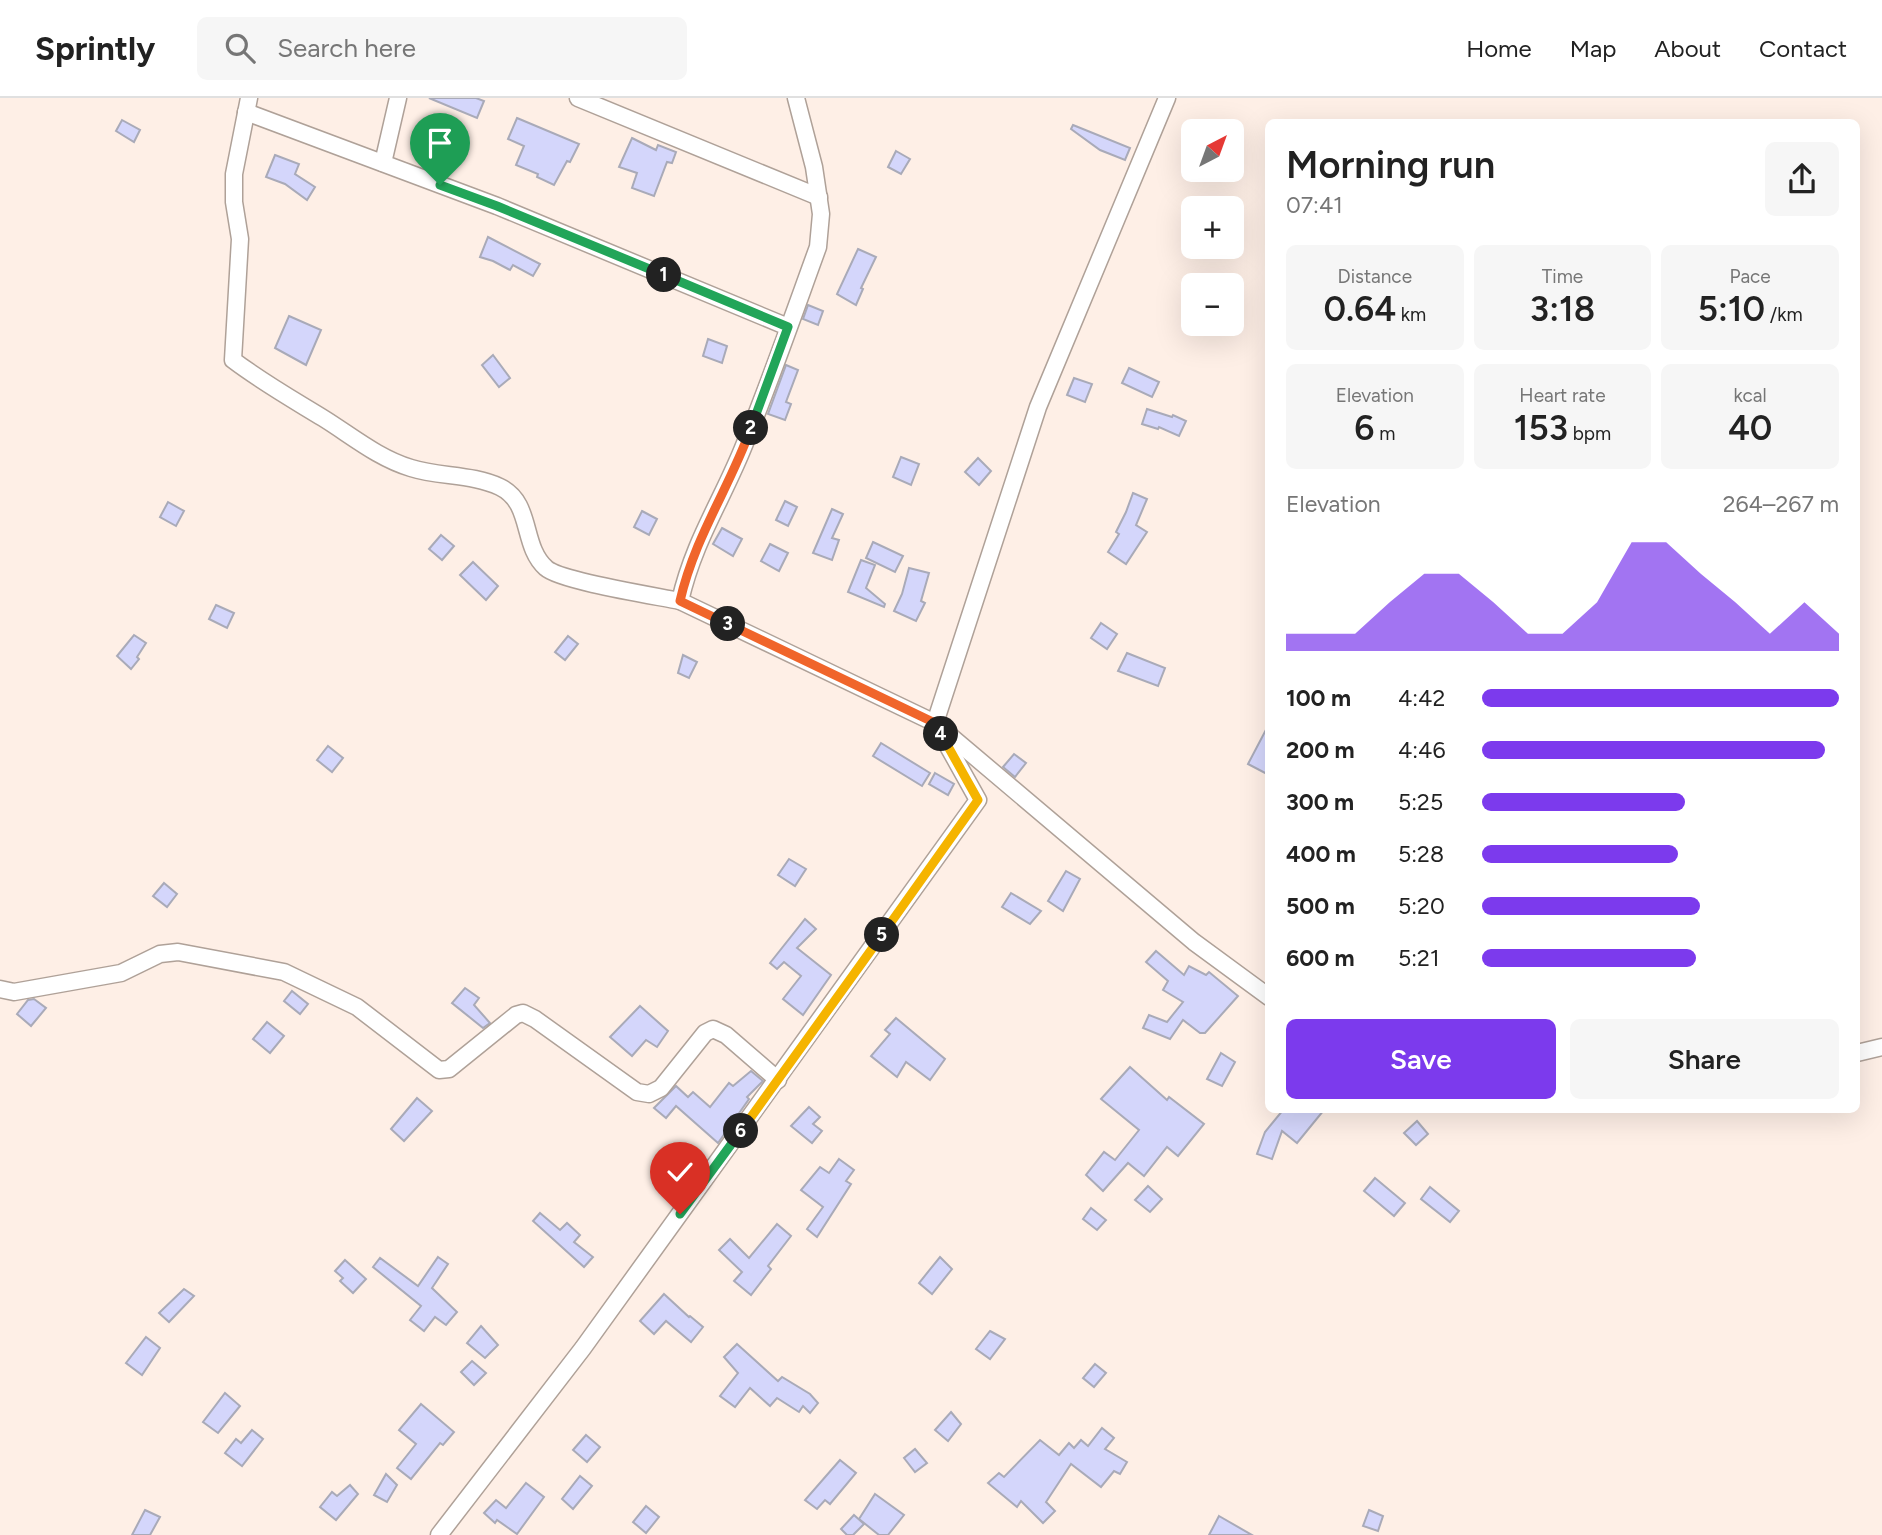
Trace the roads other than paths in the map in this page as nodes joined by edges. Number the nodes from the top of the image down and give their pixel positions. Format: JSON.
{"nodes":[{"id":1,"x":398,"y":98,"type":"edge"},
{"id":2,"x":578,"y":98,"type":"edge"},
{"id":3,"x":796,"y":98,"type":"edge"},
{"id":4,"x":1167,"y":98,"type":"edge"},
{"id":5,"x":248,"y":105,"type":"edge"},
{"id":6,"x":383,"y":163,"type":"junction"},
{"id":7,"x":819,"y":197,"type":"junction"},
{"id":8,"x":788,"y":327,"type":"junction"},
{"id":9,"x":680,"y":601,"type":"junction"},
{"id":10,"x":935,"y":723,"type":"junction"},
{"id":11,"x":0,"y":989,"type":"edge"},
{"id":12,"x":1265,"y":994,"type":"edge"},
{"id":13,"x":1882,"y":1047,"type":"edge"},
{"id":14,"x":1860,"y":1052,"type":"edge"},
{"id":15,"x":778,"y":1080,"type":"junction"},
{"id":16,"x":439,"y":1535,"type":"edge"}],
"edges":[{"from":1,"to":6,"type":"street"},
{"from":2,"to":7,"type":"street"},
{"from":3,"to":7,"type":"street"},
{"from":4,"to":10,"type":"street"},
{"from":5,"to":6,"type":"street"},
{"from":5,"to":9,"type":"street"},
{"from":6,"to":8,"type":"street"},
{"from":7,"to":8,"type":"street"},
{"from":8,"to":9,"type":"street"},
{"from":9,"to":10,"type":"street"},
{"from":10,"to":12,"type":"street"},
{"from":10,"to":15,"type":"street"},
{"from":11,"to":15,"type":"street"},
{"from":13,"to":14,"type":"street"},
{"from":15,"to":16,"type":"street"}]}
